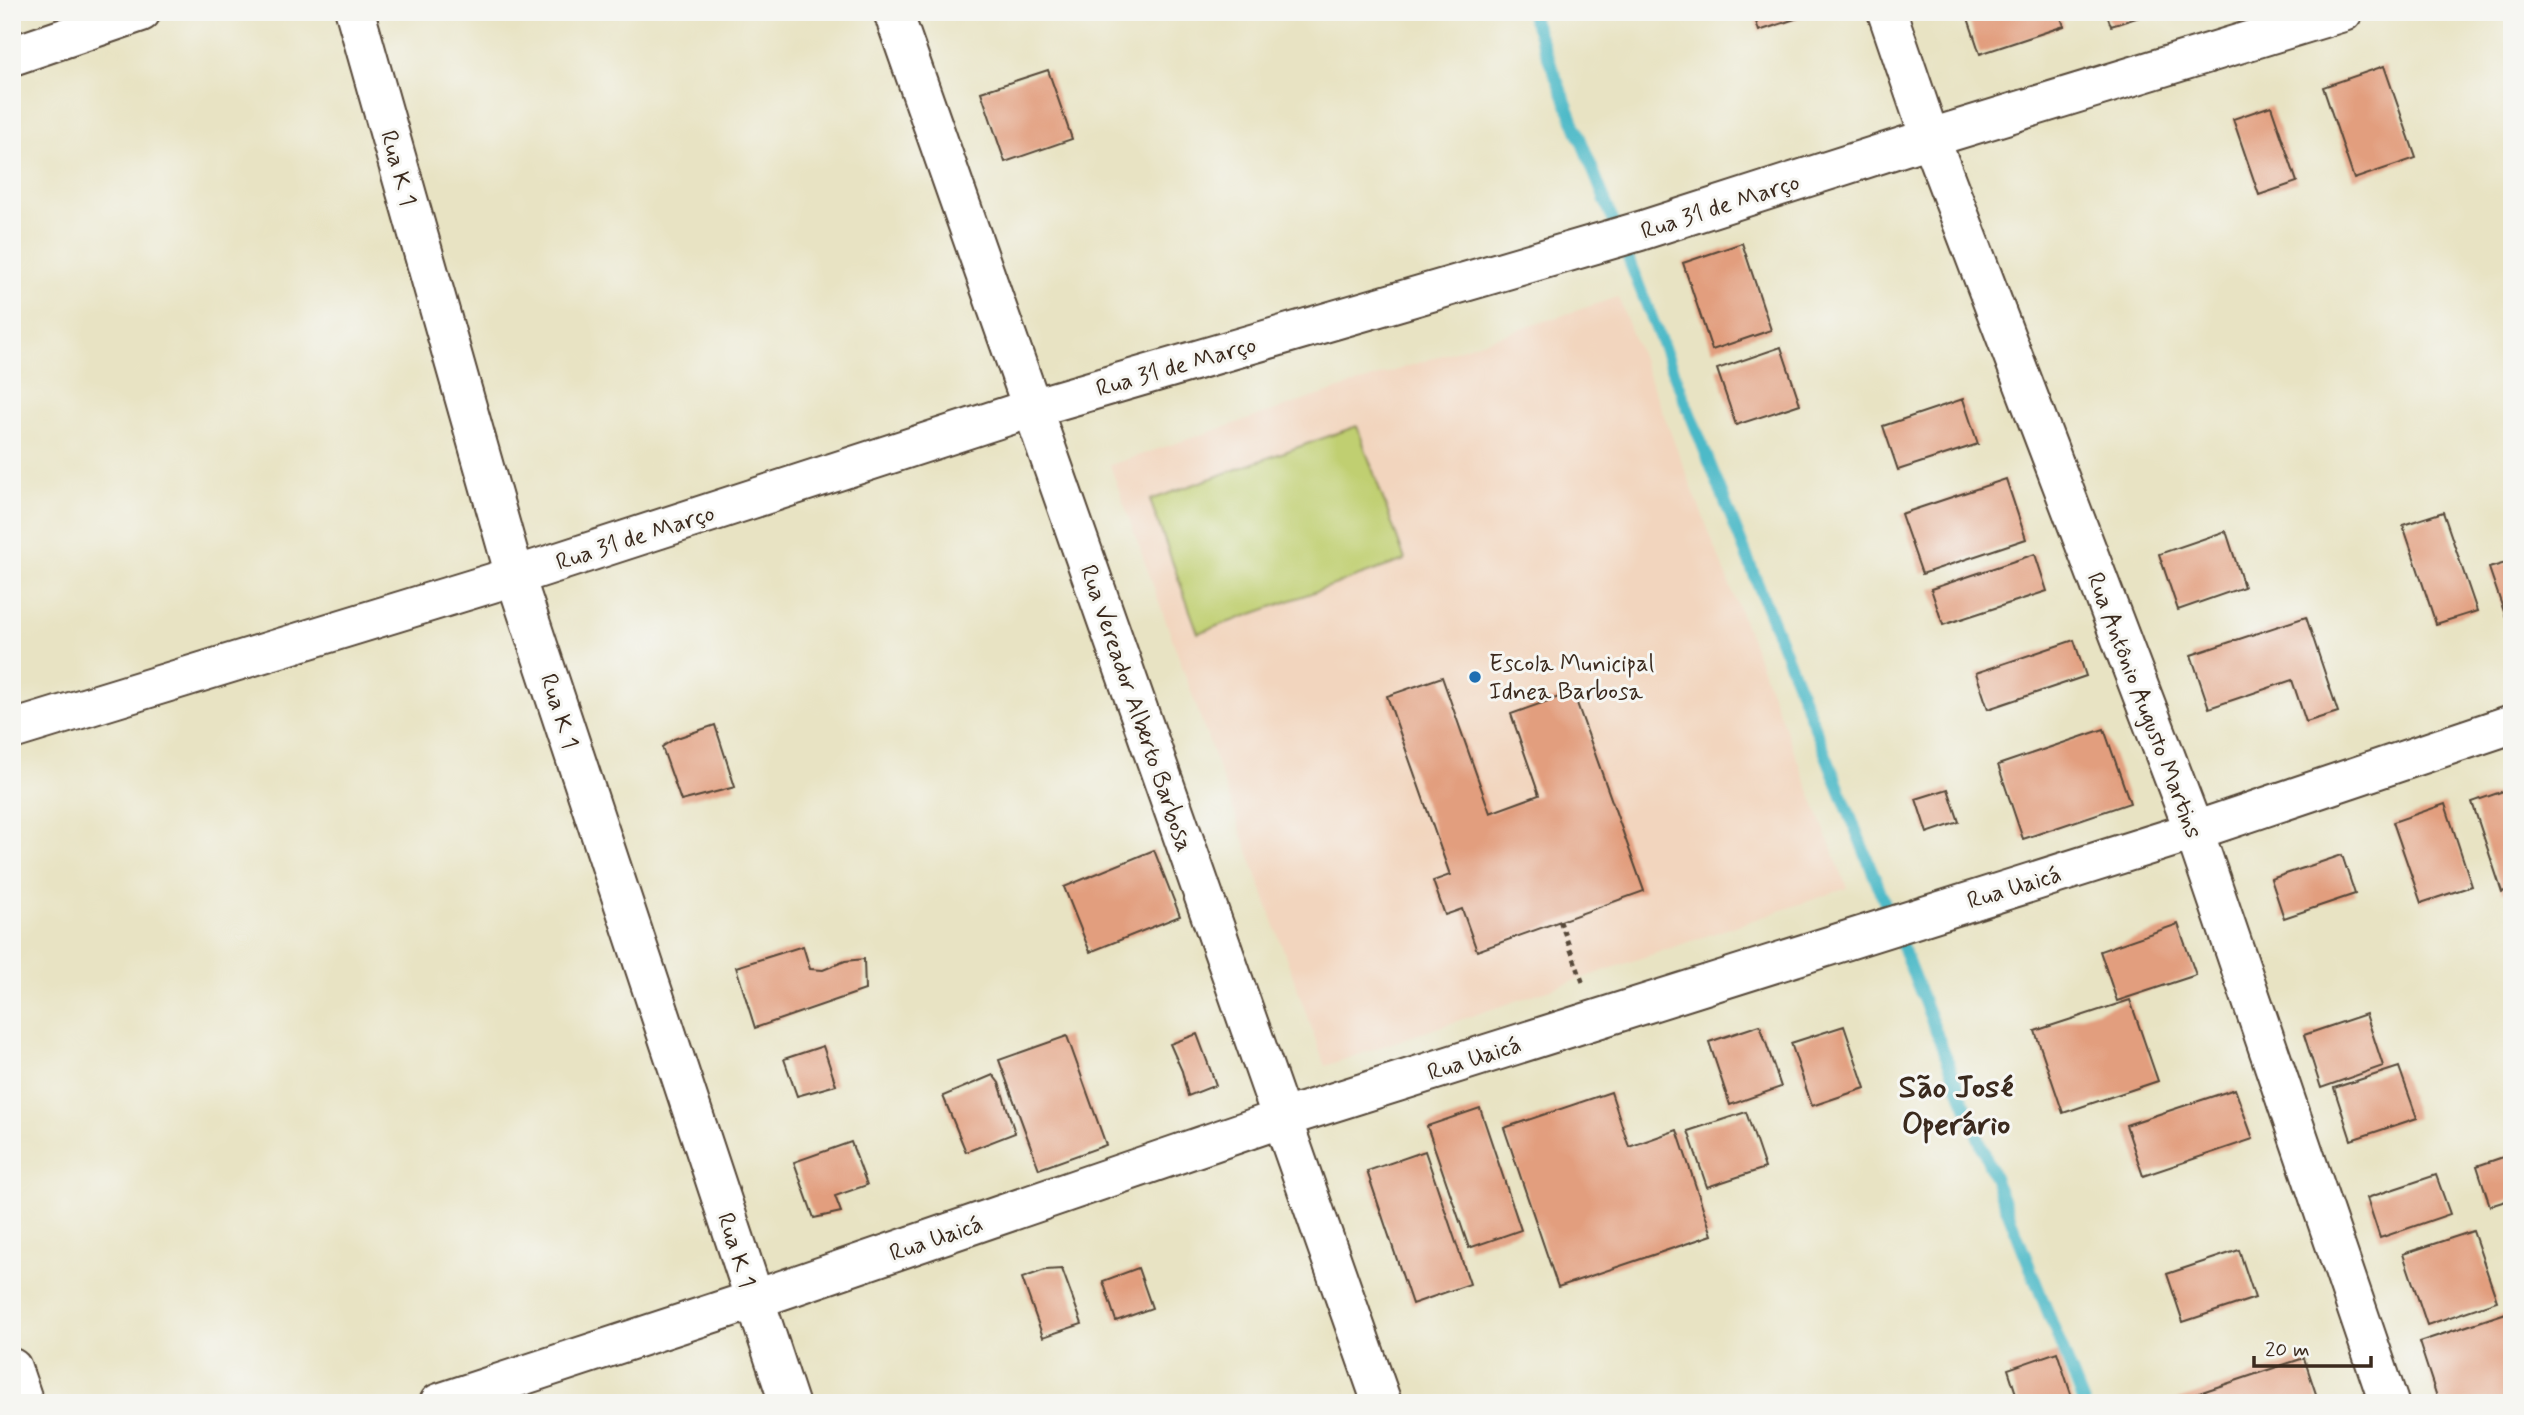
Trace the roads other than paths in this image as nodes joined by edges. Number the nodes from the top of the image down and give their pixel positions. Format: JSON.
{"nodes":[{"id":1,"x":355,"y":12,"type":"edge"},
{"id":2,"x":893,"y":12,"type":"edge"},
{"id":3,"x":1887,"y":12,"type":"edge"},
{"id":4,"x":2343,"y":12,"type":"edge"},
{"id":5,"x":131,"y":14,"type":"edge"},
{"id":6,"x":12,"y":57,"type":"edge"},
{"id":7,"x":1930,"y":138,"type":"junction"},
{"id":8,"x":1032,"y":408,"type":"junction"},
{"id":9,"x":515,"y":576,"type":"junction"},
{"id":10,"x":2512,"y":724,"type":"edge"},
{"id":11,"x":12,"y":730,"type":"edge"},
{"id":12,"x":2194,"y":831,"type":"junction"},
{"id":13,"x":1280,"y":1119,"type":"junction"},
{"id":14,"x":753,"y":1300,"type":"junction"},
{"id":15,"x":12,"y":1368,"type":"edge"},
{"id":16,"x":24,"y":1403,"type":"edge"},
{"id":17,"x":439,"y":1403,"type":"edge"},
{"id":18,"x":789,"y":1403,"type":"edge"},
{"id":19,"x":1382,"y":1403,"type":"edge"},
{"id":20,"x":2389,"y":1403,"type":"edge"}],
"edges":[{"from":1,"to":9,"type":"street","name":"Rua K 1"},
{"from":2,"to":8,"type":"street","name":"Rua Vereador Alberto Barbosa"},
{"from":3,"to":7,"type":"street","name":"Rua Antônio Augusto Martins"},
{"from":4,"to":7,"type":"street","name":"Rua 31 de Março"},
{"from":5,"to":6,"type":"street"},
{"from":7,"to":8,"type":"street","name":"Rua 31 de Março"},
{"from":7,"to":12,"type":"street","name":"Rua Antônio Augusto Martins"},
{"from":8,"to":9,"type":"street","name":"Rua 31 de Março"},
{"from":8,"to":13,"type":"street","name":"Rua Vereador Alberto Barbosa"},
{"from":9,"to":11,"type":"street","name":"Rua 31 de Março"},
{"from":9,"to":14,"type":"street","name":"Rua K 1"},
{"from":10,"to":12,"type":"street","name":"Rua Uaicá"},
{"from":12,"to":13,"type":"street","name":"Rua Uaicá"},
{"from":12,"to":20,"type":"street","name":"Rua Antônio Augusto Martins"},
{"from":13,"to":14,"type":"street","name":"Rua Uaicá"},
{"from":13,"to":19,"type":"street","name":"Rua Vereador Alberto Barbosa"},
{"from":14,"to":17,"type":"street","name":"Rua Uaicá"},
{"from":14,"to":18,"type":"street","name":"Rua K 1"},
{"from":15,"to":16,"type":"street"}]}
